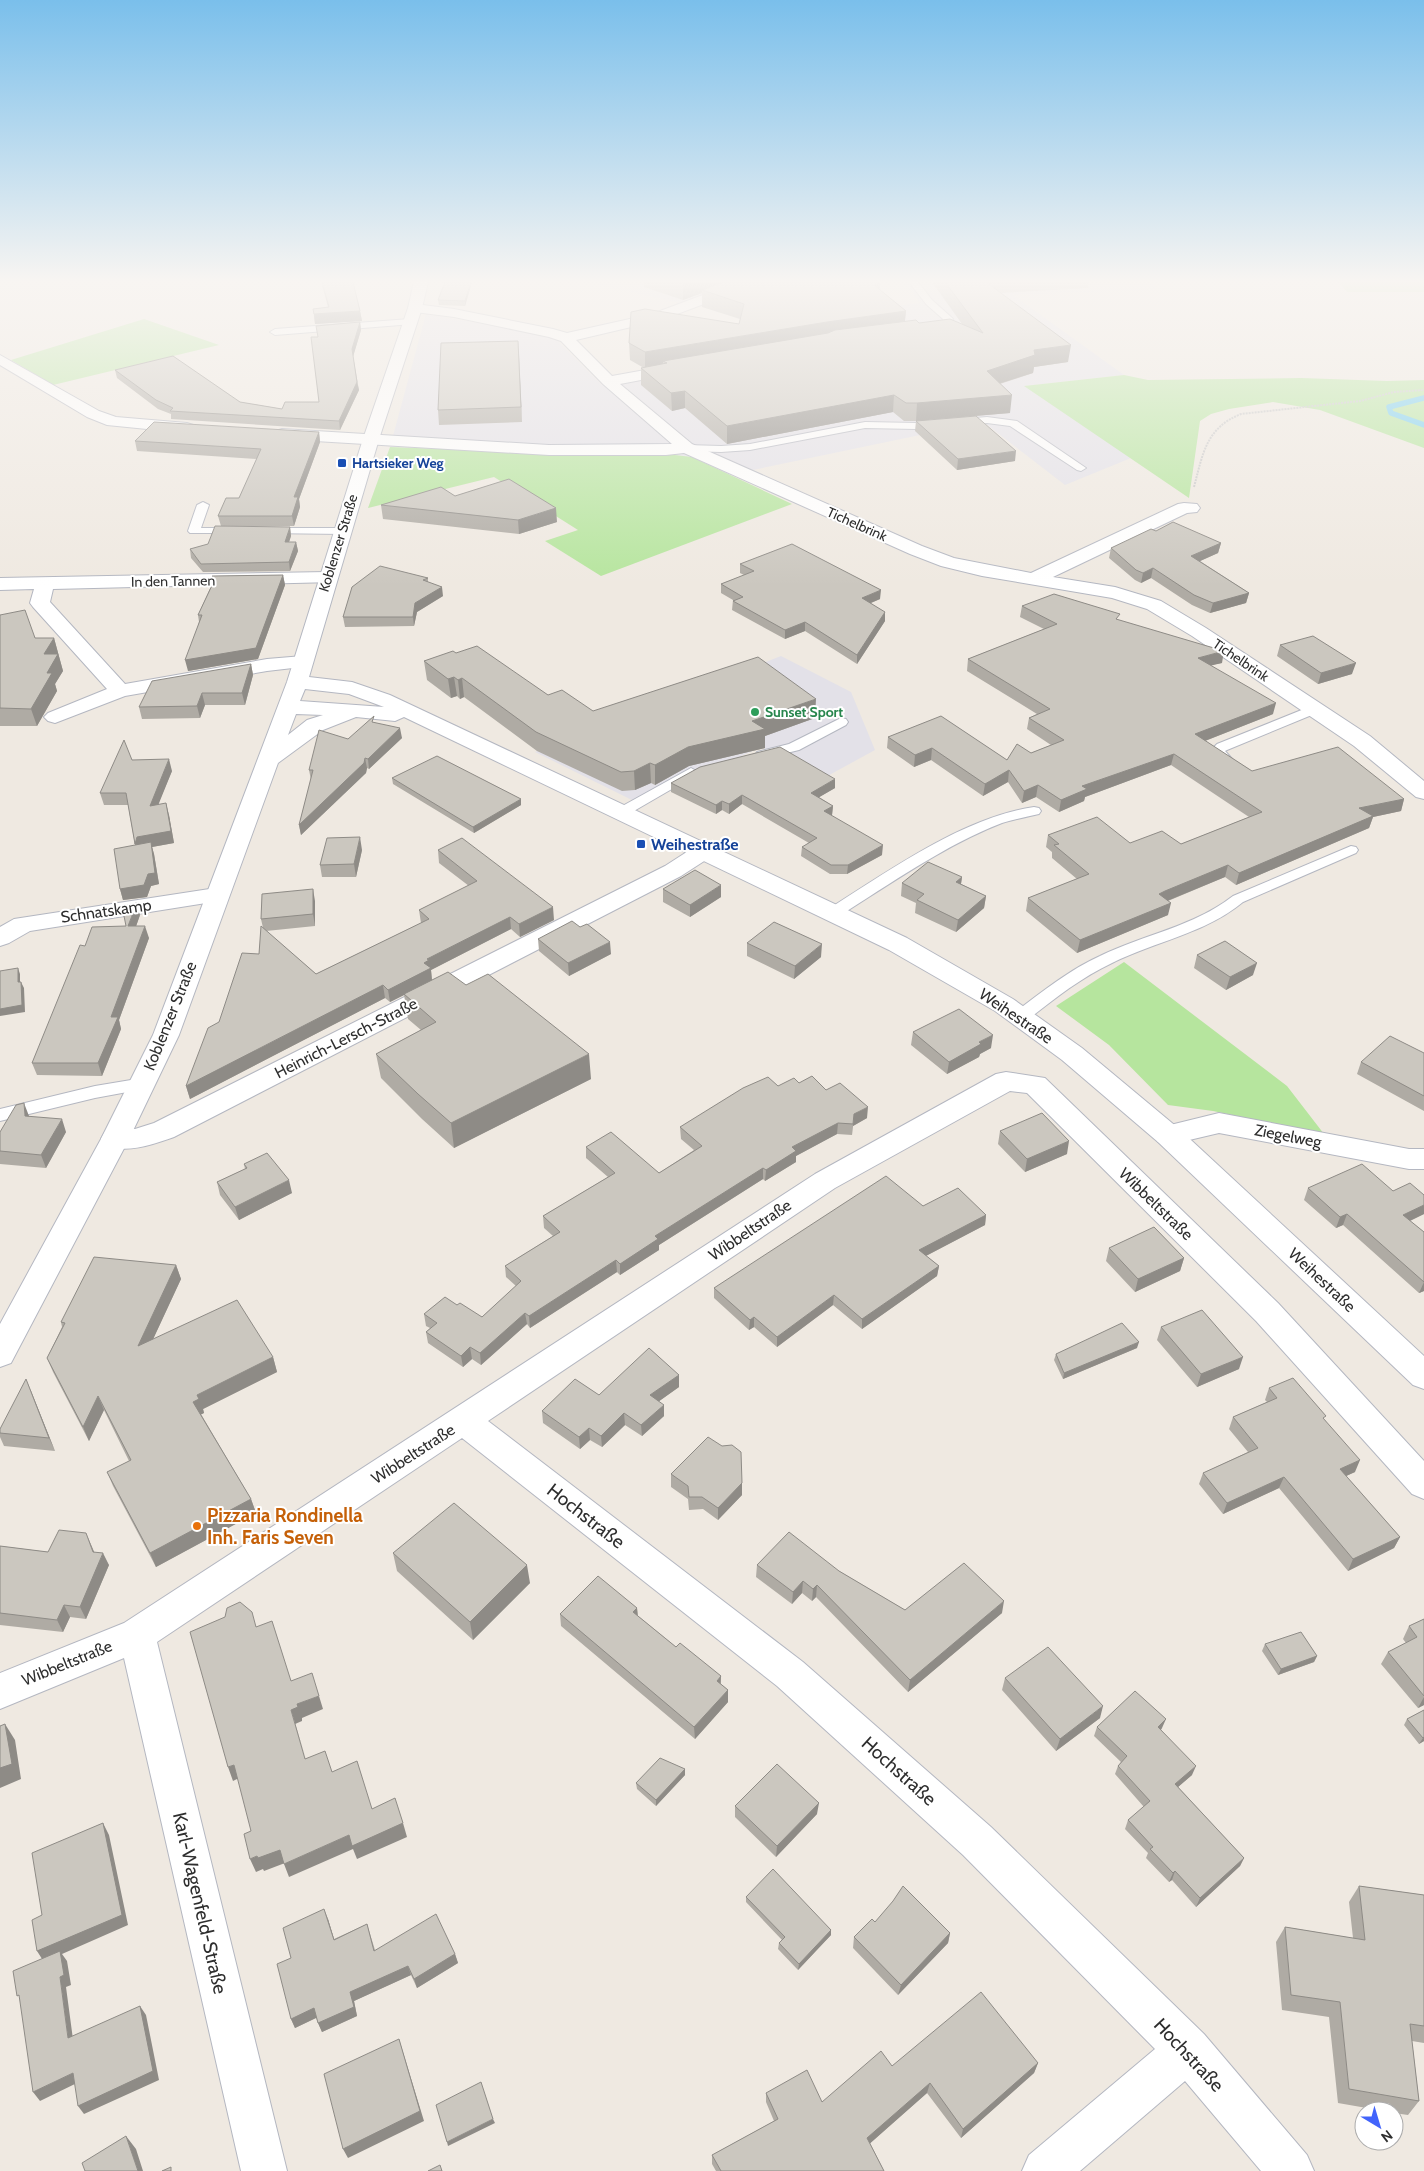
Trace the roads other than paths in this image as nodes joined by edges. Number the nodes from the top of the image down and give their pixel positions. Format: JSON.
{"nodes":[{"id":1,"x":41,"y":383,"type":"edge"},
{"id":2,"x":389,"y":383,"type":"edge"},
{"id":3,"x":611,"y":383,"type":"edge"},
{"id":4,"x":203,"y":429,"type":"edge"},
{"id":5,"x":262,"y":433,"type":"edge"},
{"id":6,"x":370,"y":439,"type":"junction"},
{"id":7,"x":686,"y":448,"type":"junction"},
{"id":8,"x":1081,"y":468,"type":"dead end"},
{"id":9,"x":203,"y":505,"type":"dead end"},
{"id":10,"x":1190,"y":508,"type":"road end"},
{"id":11,"x":342,"y":531,"type":"junction"},
{"id":12,"x":327,"y":578,"type":"junction"},
{"id":13,"x":1035,"y":578,"type":"junction"},
{"id":14,"x":48,"y":582,"type":"junction"},
{"id":15,"x":0,"y":584,"type":"edge"},
{"id":16,"x":303,"y":662,"type":"junction"},
{"id":17,"x":296,"y":682,"type":"junction"},
{"id":18,"x":120,"y":691,"type":"junction"},
{"id":19,"x":287,"y":707,"type":"junction"},
{"id":20,"x":1314,"y":709,"type":"junction"},
{"id":21,"x":363,"y":711,"type":"junction"},
{"id":22,"x":54,"y":717,"type":"dead end"},
{"id":23,"x":421,"y":719,"type":"junction"},
{"id":24,"x":841,"y":722,"type":"dead end"},
{"id":25,"x":748,"y":758,"type":"edge"},
{"id":26,"x":269,"y":759,"type":"junction"},
{"id":27,"x":1227,"y":761,"type":"edge"},
{"id":28,"x":703,"y":769,"type":"edge"},
{"id":29,"x":1424,"y":792,"type":"edge"},
{"id":30,"x":1034,"y":811,"type":"dead end"},
{"id":31,"x":622,"y":812,"type":"junction"},
{"id":32,"x":1351,"y":850,"type":"dead end"},
{"id":33,"x":704,"y":851,"type":"junction"},
{"id":34,"x":216,"y":895,"type":"junction"},
{"id":35,"x":833,"y":913,"type":"junction"},
{"id":36,"x":0,"y":938,"type":"edge"},
{"id":37,"x":1020,"y":1017,"type":"junction"},
{"id":38,"x":143,"y":1084,"type":"junction"},
{"id":39,"x":0,"y":1115,"type":"edge"},
{"id":40,"x":1168,"y":1135,"type":"junction"},
{"id":41,"x":115,"y":1139,"type":"junction"},
{"id":42,"x":1419,"y":1163,"type":"edge"},
{"id":43,"x":0,"y":1354,"type":"edge"},
{"id":44,"x":1424,"y":1376,"type":"edge"},
{"id":45,"x":463,"y":1420,"type":"junction"},
{"id":46,"x":1424,"y":1484,"type":"edge"},
{"id":47,"x":137,"y":1635,"type":"junction"},
{"id":48,"x":0,"y":1691,"type":"edge"},
{"id":49,"x":1188,"y":2050,"type":"junction"},
{"id":50,"x":264,"y":2171,"type":"edge"},
{"id":51,"x":1045,"y":2171,"type":"edge"},
{"id":52,"x":1291,"y":2171,"type":"edge"}],
"edges":[{"from":1,"to":4,"type":"street"},
{"from":2,"to":6,"type":"street","name":"Koblenzer Straße"},
{"from":3,"to":7,"type":"street","name":"Tichelbrink"},
{"from":5,"to":6,"type":"street"},
{"from":6,"to":7,"type":"street","name":"Tichelbrink"},
{"from":6,"to":11,"type":"street","name":"Koblenzer Straße"},
{"from":7,"to":8,"type":"lane"},
{"from":7,"to":13,"type":"street","name":"Tichelbrink"},
{"from":9,"to":11,"type":"lane"},
{"from":10,"to":13,"type":"street"},
{"from":11,"to":12,"type":"street","name":"Koblenzer Straße"},
{"from":12,"to":14,"type":"street","name":"In den Tannen"},
{"from":12,"to":16,"type":"street","name":"Koblenzer Straße"},
{"from":13,"to":20,"type":"street","name":"Tichelbrink"},
{"from":14,"to":15,"type":"street","name":"In den Tannen"},
{"from":14,"to":18,"type":"street"},
{"from":16,"to":17,"type":"street","name":"Koblenzer Straße"},
{"from":16,"to":18,"type":"street"},
{"from":17,"to":19,"type":"street","name":"Koblenzer Straße"},
{"from":17,"to":23,"type":"street","name":"Weihestraße"},
{"from":18,"to":22,"type":"street"},
{"from":19,"to":21,"type":"street","name":"Weihestraße"},
{"from":19,"to":26,"type":"street","name":"Koblenzer Straße"},
{"from":20,"to":27,"type":"lane"},
{"from":20,"to":29,"type":"street","name":"Tichelbrink"},
{"from":21,"to":23,"type":"street","name":"Weihestraße"},
{"from":21,"to":26,"type":"street"},
{"from":23,"to":31,"type":"street","name":"Weihestraße"},
{"from":24,"to":25,"type":"lane"},
{"from":26,"to":34,"type":"street","name":"Koblenzer Straße"},
{"from":28,"to":31,"type":"lane"},
{"from":30,"to":35,"type":"lane"},
{"from":31,"to":33,"type":"street","name":"Weihestraße"},
{"from":32,"to":37,"type":"lane"},
{"from":33,"to":35,"type":"street","name":"Weihestraße"},
{"from":33,"to":41,"type":"street","name":"Heinrich-Lersch-Straße"},
{"from":34,"to":36,"type":"street","name":"Schnatskamp"},
{"from":34,"to":38,"type":"street","name":"Koblenzer Straße"},
{"from":35,"to":37,"type":"street","name":"Weihestraße"},
{"from":37,"to":40,"type":"street","name":"Weihestraße"},
{"from":38,"to":39,"type":"lane"},
{"from":38,"to":41,"type":"street","name":"Koblenzer Straße"},
{"from":40,"to":42,"type":"street","name":"Ziegelweg"},
{"from":40,"to":44,"type":"street","name":"Weihestraße"},
{"from":41,"to":43,"type":"street","name":"Koblenzer Straße"},
{"from":45,"to":46,"type":"street","name":"Wibbeltstraße"},
{"from":45,"to":47,"type":"street","name":"Wibbeltstraße"},
{"from":45,"to":49,"type":"street","name":"Hochstraße"},
{"from":47,"to":48,"type":"street","name":"Wibbeltstraße"},
{"from":47,"to":50,"type":"street","name":"Karl-Wagenfeld-Straße"},
{"from":49,"to":51,"type":"street"},
{"from":49,"to":52,"type":"street","name":"Hochstraße"}]}
